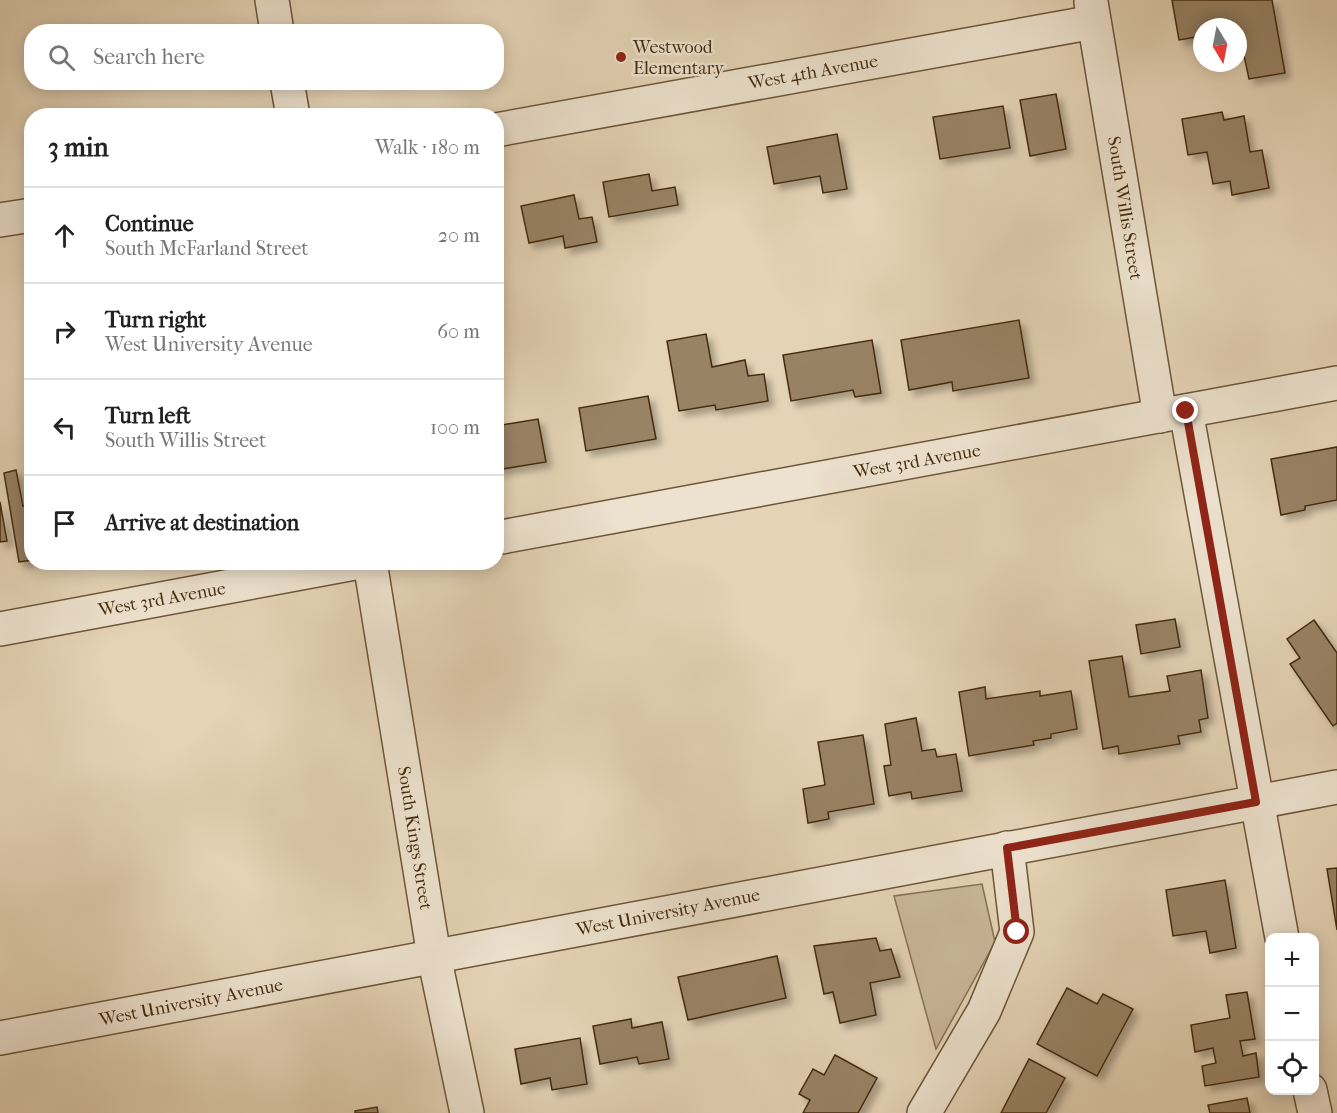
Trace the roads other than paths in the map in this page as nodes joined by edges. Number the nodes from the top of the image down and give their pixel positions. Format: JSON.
{"nodes":[{"id":1,"x":272,"y":0,"type":"edge"},
{"id":2,"x":1092,"y":11,"type":"edge"},
{"id":3,"x":276,"y":24,"type":"edge"},
{"id":4,"x":288,"y":90,"type":"edge"},
{"id":5,"x":292,"y":108,"type":"edge"},
{"id":6,"x":504,"y":128,"type":"edge"},
{"id":7,"x":24,"y":216,"type":"edge"},
{"id":8,"x":0,"y":220,"type":"edge"},
{"id":9,"x":1337,"y":383,"type":"edge"},
{"id":10,"x":1173,"y":414,"type":"junction"},
{"id":11,"x":504,"y":537,"type":"edge"},
{"id":12,"x":317,"y":570,"type":"edge"},
{"id":13,"x":371,"y":570,"type":"edge"},
{"id":14,"x":0,"y":629,"type":"edge"},
{"id":15,"x":1337,"y":787,"type":"edge"},
{"id":16,"x":1256,"y":802,"type":"junction"},
{"id":17,"x":1007,"y":848,"type":"junction"},
{"id":18,"x":1281,"y":933,"type":"edge"},
{"id":19,"x":434,"y":956,"type":"junction"},
{"id":20,"x":0,"y":1038,"type":"edge"},
{"id":21,"x":1311,"y":1095,"type":"edge"},
{"id":22,"x":467,"y":1113,"type":"edge"},
{"id":23,"x":924,"y":1113,"type":"edge"},
{"id":24,"x":1315,"y":1113,"type":"edge"}],
"edges":[{"from":1,"to":3,"type":"street"},
{"from":2,"to":6,"type":"street","name":"West 4th Avenue"},
{"from":2,"to":10,"type":"street","name":"South Willis Street"},
{"from":4,"to":5,"type":"street"},
{"from":7,"to":8,"type":"street"},
{"from":9,"to":10,"type":"street","name":"West 3rd Avenue"},
{"from":10,"to":11,"type":"street","name":"West 3rd Avenue"},
{"from":10,"to":16,"type":"street","name":"South Willis Street"},
{"from":12,"to":14,"type":"street","name":"West 3rd Avenue"},
{"from":13,"to":19,"type":"street","name":"South Kings Street"},
{"from":15,"to":16,"type":"street","name":"West University Avenue"},
{"from":16,"to":17,"type":"street","name":"West University Avenue"},
{"from":16,"to":18,"type":"street","name":"South Willis Street"},
{"from":17,"to":19,"type":"street","name":"West University Avenue"},
{"from":17,"to":23,"type":"street"},
{"from":19,"to":20,"type":"street","name":"West University Avenue"},
{"from":19,"to":22,"type":"street","name":"South Kings Street"},
{"from":21,"to":24,"type":"street"}]}
